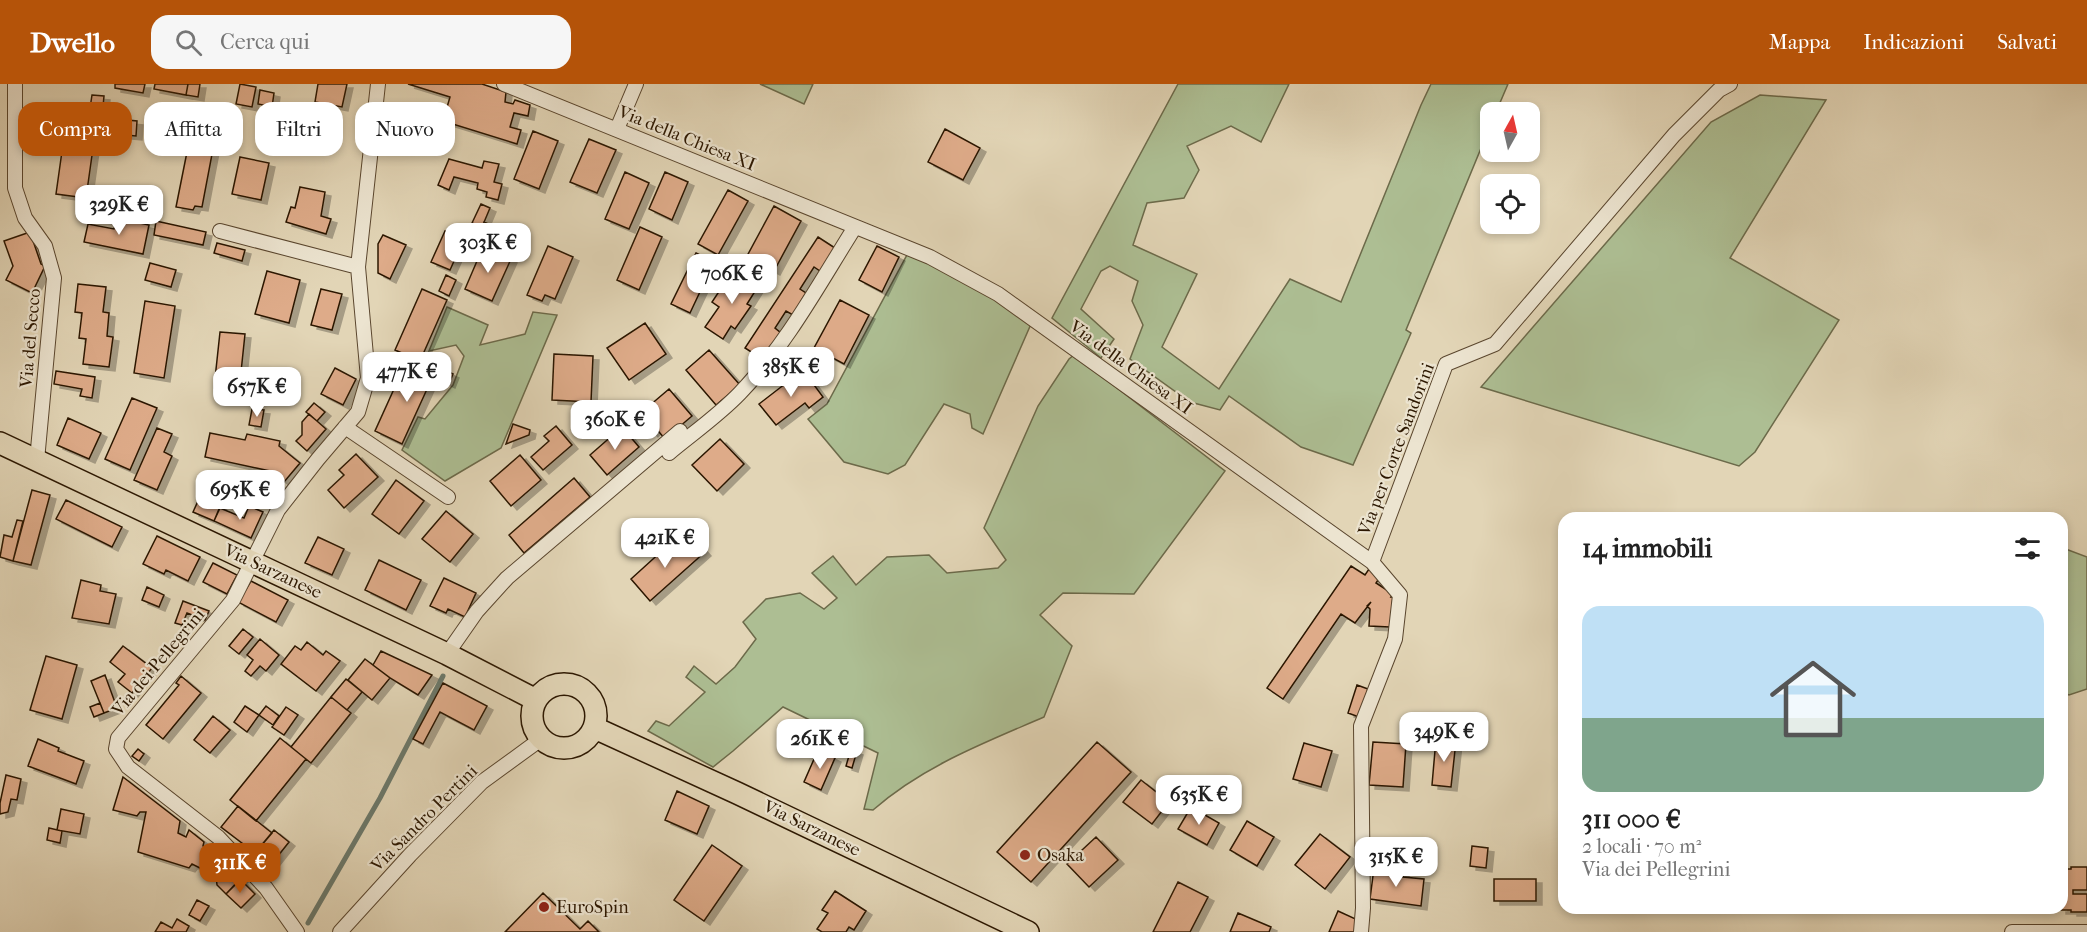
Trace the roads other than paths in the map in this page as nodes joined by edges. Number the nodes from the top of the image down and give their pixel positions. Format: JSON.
{"nodes":[{"id":1,"x":15,"y":84,"type":"edge"},
{"id":2,"x":378,"y":84,"type":"edge"},
{"id":3,"x":504,"y":84,"type":"edge"},
{"id":4,"x":636,"y":84,"type":"edge"},
{"id":5,"x":1730,"y":84,"type":"edge"},
{"id":6,"x":617,"y":129,"type":"junction"},
{"id":7,"x":855,"y":227,"type":"junction"},
{"id":8,"x":220,"y":231,"type":"dead end"},
{"id":9,"x":358,"y":267,"type":"junction"},
{"id":10,"x":345,"y":427,"type":"junction"},
{"id":11,"x":680,"y":431,"type":"dead end"},
{"id":12,"x":0,"y":443,"type":"edge"},
{"id":13,"x":669,"y":453,"type":"dead end"},
{"id":14,"x":37,"y":460,"type":"junction"},
{"id":15,"x":448,"y":497,"type":"dead end"},
{"id":16,"x":253,"y":562,"type":"junction"},
{"id":17,"x":1372,"y":562,"type":"junction"},
{"id":18,"x":447,"y":654,"type":"junction"},
{"id":19,"x":536,"y":700,"type":"junction"},
{"id":20,"x":595,"y":728,"type":"junction"},
{"id":21,"x":541,"y":739,"type":"junction"},
{"id":22,"x":297,"y":932,"type":"edge"},
{"id":23,"x":340,"y":932,"type":"edge"},
{"id":24,"x":1028,"y":932,"type":"edge"},
{"id":25,"x":1361,"y":932,"type":"edge"},
{"id":26,"x":2012,"y":932,"type":"edge"},
{"id":27,"x":2087,"y":932,"type":"edge"}],
"edges":[{"from":1,"to":14,"type":"street","name":"Via del Secco"},
{"from":2,"to":9,"type":"street","name":"Via dei Pellegrini"},
{"from":3,"to":6,"type":"street","name":"Via della Chiesa XI"},
{"from":4,"to":6,"type":"street"},
{"from":5,"to":17,"type":"street","name":"Via per Corte Sandorini"},
{"from":6,"to":7,"type":"street","name":"Via della Chiesa XI"},
{"from":7,"to":13,"type":"street"},
{"from":7,"to":17,"type":"street","name":"Via della Chiesa XI"},
{"from":8,"to":9,"type":"street"},
{"from":9,"to":10,"type":"street","name":"Via dei Pellegrini"},
{"from":10,"to":15,"type":"street"},
{"from":10,"to":16,"type":"street","name":"Via dei Pellegrini"},
{"from":11,"to":18,"type":"street"},
{"from":12,"to":14,"type":"main road","name":"Via Sarzanese"},
{"from":14,"to":16,"type":"main road","name":"Via Sarzanese"},
{"from":16,"to":18,"type":"main road","name":"Via Sarzanese"},
{"from":16,"to":22,"type":"street","name":"Via dei Pellegrini"},
{"from":17,"to":25,"type":"street","name":"Via per Corte Sandorini"},
{"from":18,"to":19,"type":"main road","name":"Via Sarzanese"},
{"from":19,"to":20,"type":"main road"},
{"from":19,"to":21,"type":"main road"},
{"from":20,"to":21,"type":"main road"},
{"from":20,"to":24,"type":"main road","name":"Via Sarzanese"},
{"from":21,"to":23,"type":"street","name":"Via Sandro Pertini"},
{"from":26,"to":27,"type":"street"}]}
